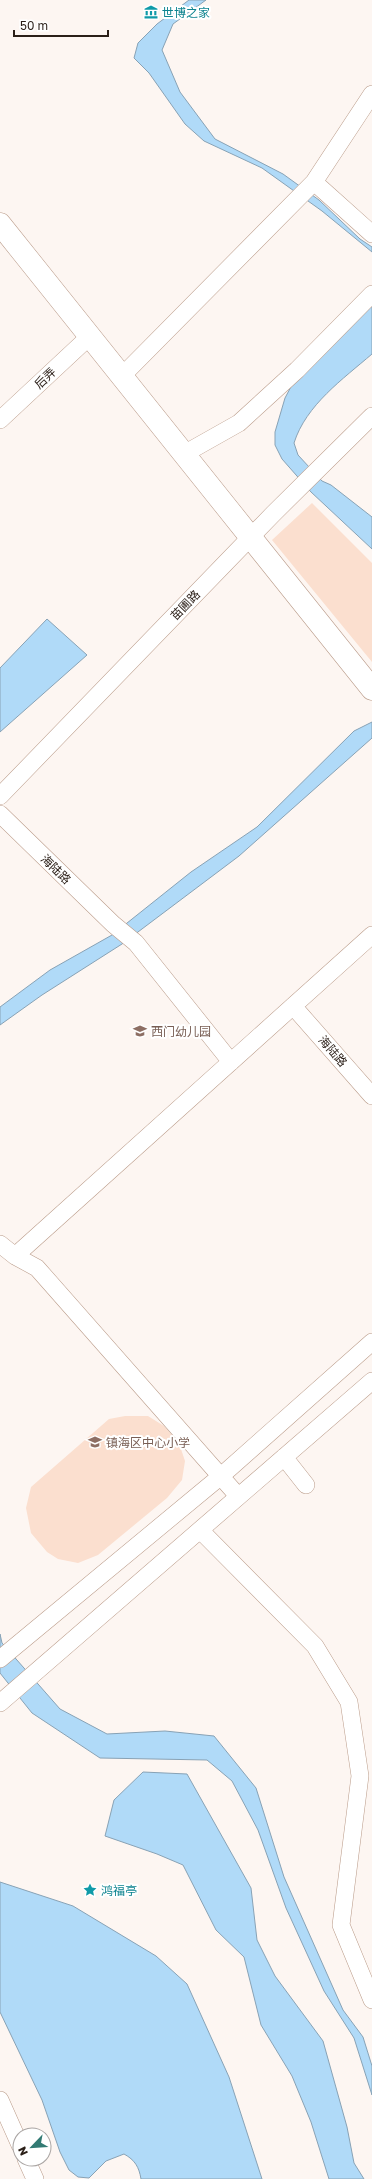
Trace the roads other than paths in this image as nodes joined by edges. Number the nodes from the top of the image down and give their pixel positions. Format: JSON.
{"nodes":[{"id":1,"x":372,"y":94,"type":"edge"},
{"id":2,"x":314,"y":182,"type":"junction"},
{"id":3,"x":0,"y":224,"type":"edge"},
{"id":4,"x":372,"y":234,"type":"edge"},
{"id":5,"x":372,"y":294,"type":"edge"},
{"id":6,"x":90,"y":336,"type":"junction"},
{"id":7,"x":122,"y":376,"type":"junction"},
{"id":8,"x":372,"y":416,"type":"edge"},
{"id":9,"x":0,"y":420,"type":"edge"},
{"id":10,"x":184,"y":454,"type":"junction"},
{"id":11,"x":250,"y":538,"type":"junction"},
{"id":12,"x":372,"y":689,"type":"edge"},
{"id":13,"x":0,"y":796,"type":"edge"},
{"id":14,"x":0,"y":814,"type":"edge"},
{"id":15,"x":372,"y":936,"type":"edge"},
{"id":16,"x":293,"y":1006,"type":"junction"},
{"id":17,"x":231,"y":1062,"type":"junction"},
{"id":18,"x":372,"y":1096,"type":"edge"},
{"id":19,"x":0,"y":1244,"type":"edge"},
{"id":20,"x":15,"y":1256,"type":"junction"},
{"id":21,"x":372,"y":1342,"type":"edge"},
{"id":22,"x":372,"y":1381,"type":"edge"},
{"id":23,"x":284,"y":1457,"type":"junction"},
{"id":24,"x":221,"y":1476,"type":"junction"},
{"id":25,"x":306,"y":1486,"type":"dead end"},
{"id":26,"x":238,"y":1496,"type":"junction"},
{"id":27,"x":200,"y":1530,"type":"junction"},
{"id":28,"x":0,"y":1659,"type":"edge"},
{"id":29,"x":0,"y":1703,"type":"edge"},
{"id":30,"x":372,"y":2000,"type":"edge"},
{"id":31,"x":0,"y":2100,"type":"edge"},
{"id":32,"x":12,"y":2127,"type":"edge"},
{"id":33,"x":30,"y":2167,"type":"edge"},
{"id":34,"x":35,"y":2179,"type":"edge"}],
"edges":[{"from":1,"to":2,"type":"street"},
{"from":2,"to":4,"type":"street"},
{"from":2,"to":7,"type":"street"},
{"from":3,"to":6,"type":"main road"},
{"from":5,"to":10,"type":"street"},
{"from":6,"to":7,"type":"main road"},
{"from":6,"to":9,"type":"street","name":"后弄"},
{"from":7,"to":10,"type":"main road"},
{"from":8,"to":11,"type":"street","name":"苗圃路"},
{"from":10,"to":11,"type":"main road"},
{"from":11,"to":12,"type":"main road"},
{"from":11,"to":13,"type":"street","name":"苗圃路"},
{"from":14,"to":17,"type":"street","name":"海陆路"},
{"from":15,"to":16,"type":"street"},
{"from":16,"to":17,"type":"street"},
{"from":16,"to":18,"type":"street","name":"海陆路"},
{"from":17,"to":20,"type":"street"},
{"from":19,"to":20,"type":"street"},
{"from":20,"to":24,"type":"street"},
{"from":21,"to":24,"type":"street"},
{"from":22,"to":23,"type":"street"},
{"from":23,"to":25,"type":"street"},
{"from":23,"to":26,"type":"street"},
{"from":24,"to":26,"type":"street"},
{"from":24,"to":28,"type":"street"},
{"from":26,"to":27,"type":"street"},
{"from":27,"to":29,"type":"street"},
{"from":27,"to":30,"type":"street"},
{"from":31,"to":32,"type":"street"},
{"from":33,"to":34,"type":"street"}]}
